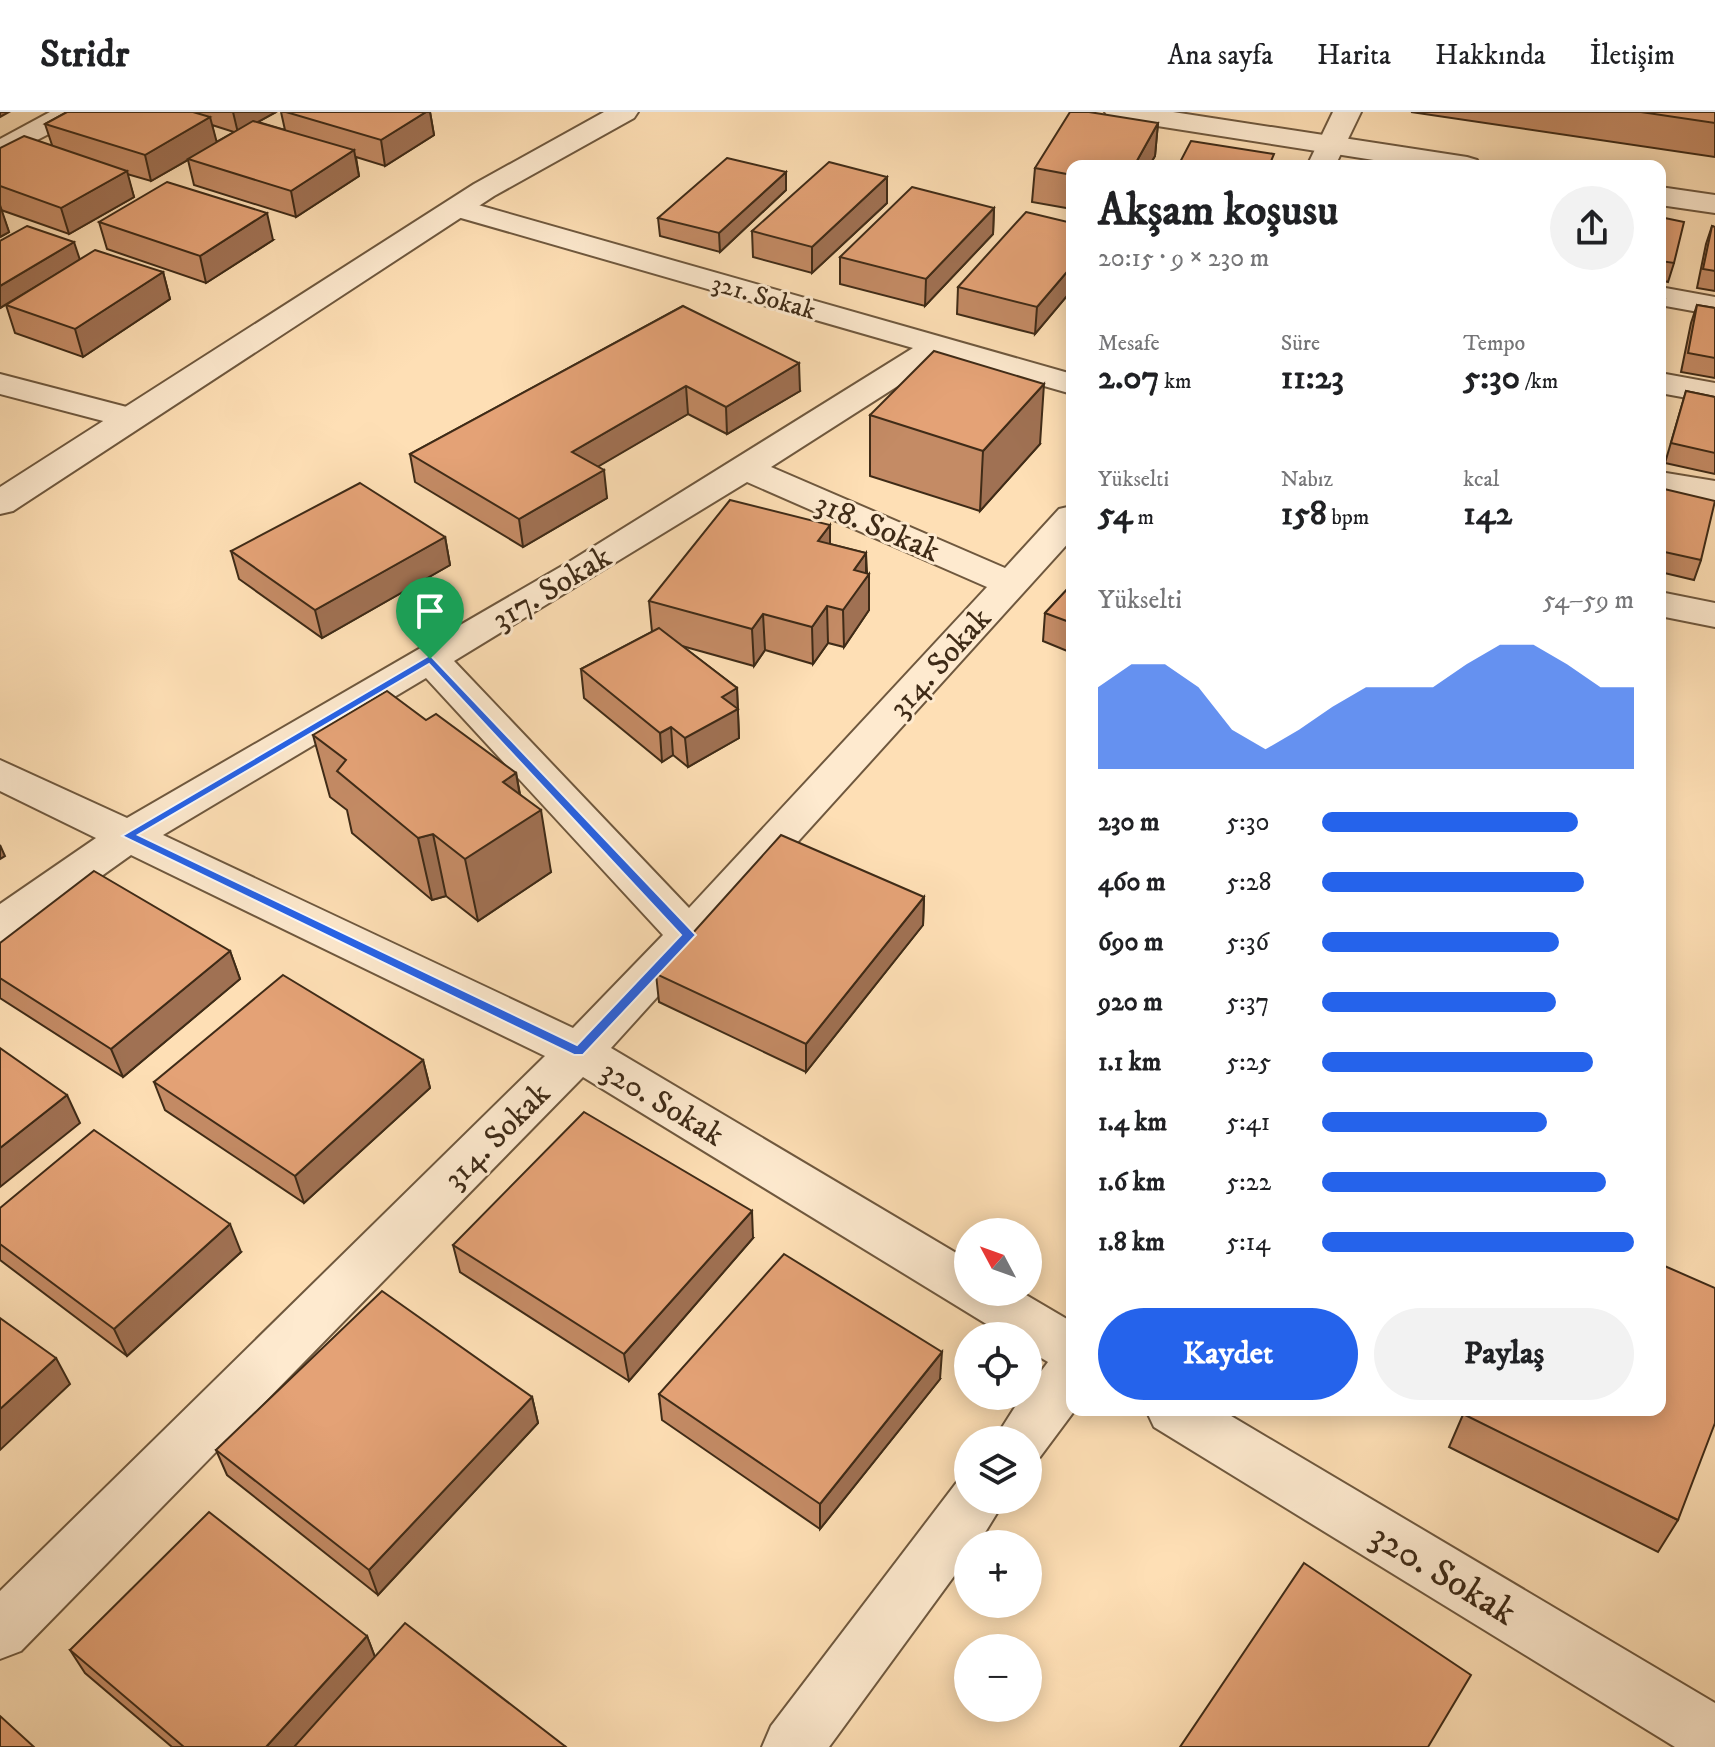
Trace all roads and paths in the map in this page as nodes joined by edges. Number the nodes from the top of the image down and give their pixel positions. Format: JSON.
{"nodes":[{"id":1,"x":70,"y":112,"type":"edge"},
{"id":2,"x":624,"y":112,"type":"edge"},
{"id":3,"x":1119,"y":112,"type":"edge"},
{"id":4,"x":1347,"y":112,"type":"edge"},
{"id":5,"x":0,"y":151,"type":"edge"},
{"id":6,"x":1327,"y":156,"type":"edge"},
{"id":7,"x":1383,"y":160,"type":"edge"},
{"id":8,"x":1666,"y":197,"type":"edge"},
{"id":9,"x":1715,"y":204,"type":"edge"},
{"id":10,"x":457,"y":208,"type":"junction"},
{"id":11,"x":1666,"y":297,"type":"edge"},
{"id":12,"x":1715,"y":306,"type":"edge"},
{"id":13,"x":939,"y":346,"type":"junction"},
{"id":14,"x":1066,"y":382,"type":"edge"},
{"id":15,"x":0,"y":384,"type":"edge"},
{"id":16,"x":1666,"y":384,"type":"edge"},
{"id":17,"x":1715,"y":393,"type":"edge"},
{"id":18,"x":130,"y":418,"type":"junction"},
{"id":19,"x":744,"y":468,"type":"junction"},
{"id":20,"x":1666,"y":483,"type":"edge"},
{"id":21,"x":1715,"y":492,"type":"edge"},
{"id":22,"x":0,"y":503,"type":"edge"},
{"id":23,"x":1066,"y":524,"type":"edge"},
{"id":24,"x":1011,"y":584,"type":"junction"},
{"id":25,"x":1666,"y":605,"type":"edge"},
{"id":26,"x":1715,"y":615,"type":"edge"},
{"id":27,"x":430,"y":659,"type":"junction"},
{"id":28,"x":0,"y":774,"type":"edge"},
{"id":29,"x":128,"y":836,"type":"junction"},
{"id":30,"x":0,"y":926,"type":"edge"},
{"id":31,"x":689,"y":935,"type":"junction"},
{"id":32,"x":579,"y":1052,"type":"junction"},
{"id":33,"x":954,"y":1278,"type":"edge"},
{"id":34,"x":1000,"y":1306,"type":"edge"},
{"id":35,"x":1066,"y":1345,"type":"edge"},
{"id":36,"x":1066,"y":1380,"type":"edge"},
{"id":37,"x":1183,"y":1416,"type":"edge"},
{"id":38,"x":1032,"y":1426,"type":"edge"},
{"id":39,"x":967,"y":1514,"type":"edge"},
{"id":40,"x":0,"y":1631,"type":"edge"},
{"id":41,"x":1715,"y":1737,"type":"edge"},
{"id":42,"x":792,"y":1747,"type":"edge"}],
"edges":[{"from":1,"to":5,"type":"street"},
{"from":2,"to":10,"type":"street"},
{"from":3,"to":6,"type":"street"},
{"from":4,"to":6,"type":"street"},
{"from":6,"to":7,"type":"street"},
{"from":8,"to":9,"type":"street"},
{"from":10,"to":13,"type":"street","name":"321. Sokak"},
{"from":10,"to":18,"type":"street"},
{"from":11,"to":12,"type":"street"},
{"from":13,"to":14,"type":"street","name":"321. Sokak"},
{"from":13,"to":19,"type":"street","name":"317. Sokak"},
{"from":15,"to":18,"type":"street"},
{"from":16,"to":17,"type":"street"},
{"from":18,"to":22,"type":"street"},
{"from":19,"to":24,"type":"street","name":"318. Sokak"},
{"from":19,"to":27,"type":"street","name":"317. Sokak"},
{"from":20,"to":21,"type":"street"},
{"from":23,"to":24,"type":"street","name":"314. Sokak"},
{"from":24,"to":31,"type":"street","name":"314. Sokak"},
{"from":25,"to":26,"type":"street"},
{"from":27,"to":29,"type":"street","name":"317. Sokak"},
{"from":27,"to":31,"type":"street"},
{"from":28,"to":29,"type":"street","name":"320. Sokak"},
{"from":29,"to":30,"type":"street","name":"317. Sokak"},
{"from":29,"to":32,"type":"street","name":"320. Sokak"},
{"from":31,"to":32,"type":"street","name":"314. Sokak"},
{"from":32,"to":33,"type":"street","name":"320. Sokak"},
{"from":32,"to":40,"type":"street","name":"314. Sokak"},
{"from":34,"to":35,"type":"street"},
{"from":36,"to":38,"type":"street"},
{"from":37,"to":41,"type":"street","name":"320. Sokak"},
{"from":39,"to":42,"type":"street"}]}
